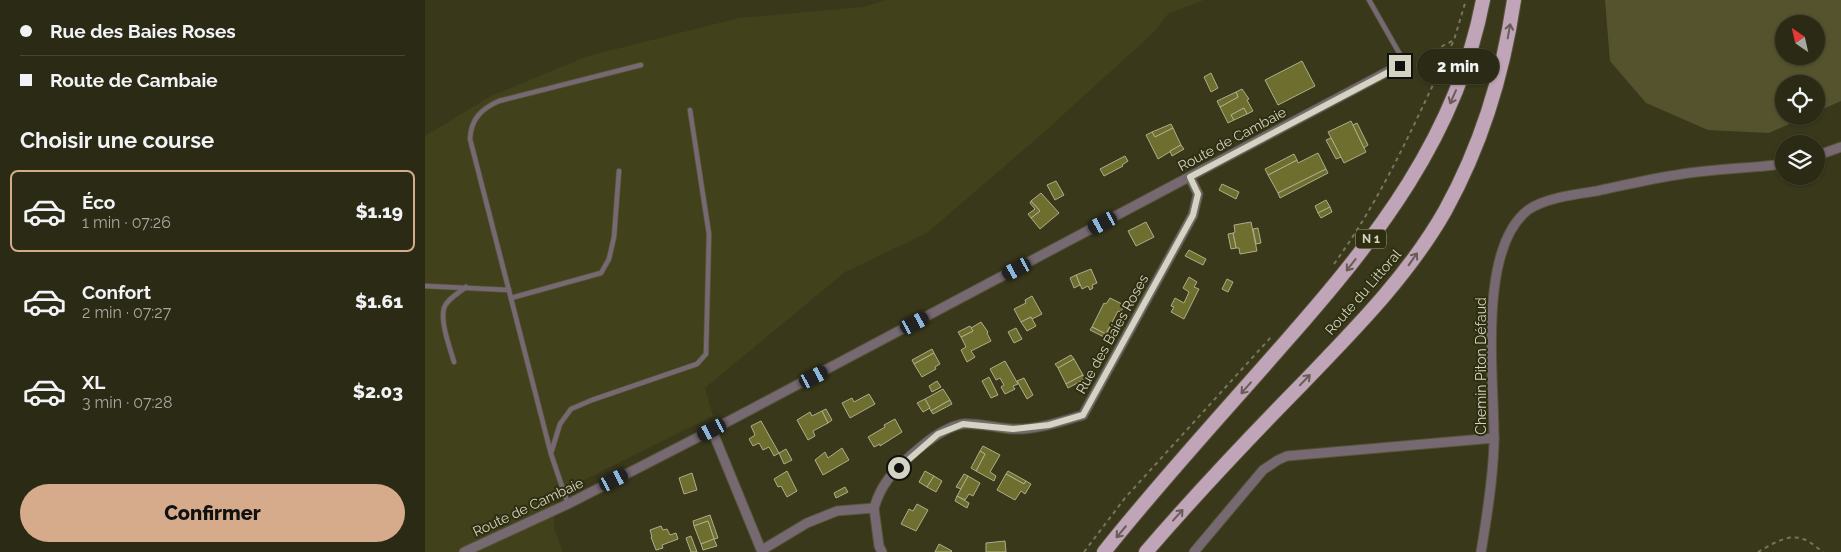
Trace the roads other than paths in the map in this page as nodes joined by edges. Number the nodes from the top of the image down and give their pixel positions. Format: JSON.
{"nodes":[{"id":1,"x":1369,"y":0,"type":"edge"},
{"id":2,"x":1483,"y":0,"type":"edge"},
{"id":3,"x":1514,"y":0,"type":"edge"},
{"id":4,"x":641,"y":65,"type":"dead end"},
{"id":5,"x":1400,"y":66,"type":"joint"},
{"id":6,"x":689,"y":110,"type":"dead end"},
{"id":7,"x":1841,"y":146,"type":"edge"},
{"id":8,"x":1825,"y":152,"type":"edge"},
{"id":9,"x":1775,"y":165,"type":"edge"},
{"id":10,"x":619,"y":171,"type":"dead end"},
{"id":11,"x":1190,"y":177,"type":"junction"},
{"id":12,"x":425,"y":286,"type":"edge"},
{"id":13,"x":466,"y":288,"type":"junction"},
{"id":14,"x":509,"y":290,"type":"junction"},
{"id":15,"x":511,"y":298,"type":"junction"},
{"id":16,"x":454,"y":362,"type":"dead end"},
{"id":17,"x":712,"y":430,"type":"junction"},
{"id":18,"x":1494,"y":438,"type":"junction"},
{"id":19,"x":551,"y":454,"type":"junction"},
{"id":20,"x":568,"y":504,"type":"junction"},
{"id":21,"x":874,"y":508,"type":"junction"},
{"id":22,"x":469,"y":551,"type":"edge"},
{"id":23,"x":762,"y":551,"type":"edge"},
{"id":24,"x":882,"y":552,"type":"edge"},
{"id":25,"x":1104,"y":552,"type":"edge"},
{"id":26,"x":1146,"y":552,"type":"edge"},
{"id":27,"x":1194,"y":552,"type":"edge"},
{"id":28,"x":1481,"y":552,"type":"edge"}],
"edges":[{"from":1,"to":5,"type":"lane"},
{"from":2,"to":25,"type":"highway","name":"Route du Littoral","number":"N 1","one_way":true},
{"from":26,"to":3,"type":"highway","name":"Route du Littoral","one_way":true},
{"from":4,"to":14,"type":"lane"},
{"from":5,"to":11,"type":"street","name":"Route de Cambaie"},
{"from":6,"to":19,"type":"lane"},
{"from":7,"to":8,"type":"street"},
{"from":9,"to":18,"type":"street","name":"Chemin Piton Défaud"},
{"from":10,"to":15,"type":"lane"},
{"from":11,"to":17,"type":"street","name":"Route de Cambaie"},
{"from":11,"to":21,"type":"street","name":"Rue des Baies Roses"},
{"from":12,"to":13,"type":"lane"},
{"from":13,"to":14,"type":"lane"},
{"from":13,"to":16,"type":"lane"},
{"from":14,"to":15,"type":"lane"},
{"from":15,"to":19,"type":"lane"},
{"from":17,"to":20,"type":"street","name":"Route de Cambaie"},
{"from":17,"to":23,"type":"street"},
{"from":18,"to":27,"type":"street"},
{"from":18,"to":28,"type":"street","name":"Chemin Piton Défaud"},
{"from":19,"to":20,"type":"lane"},
{"from":20,"to":22,"type":"street","name":"Route de Cambaie"},
{"from":21,"to":23,"type":"street"},
{"from":21,"to":24,"type":"street"}]}
